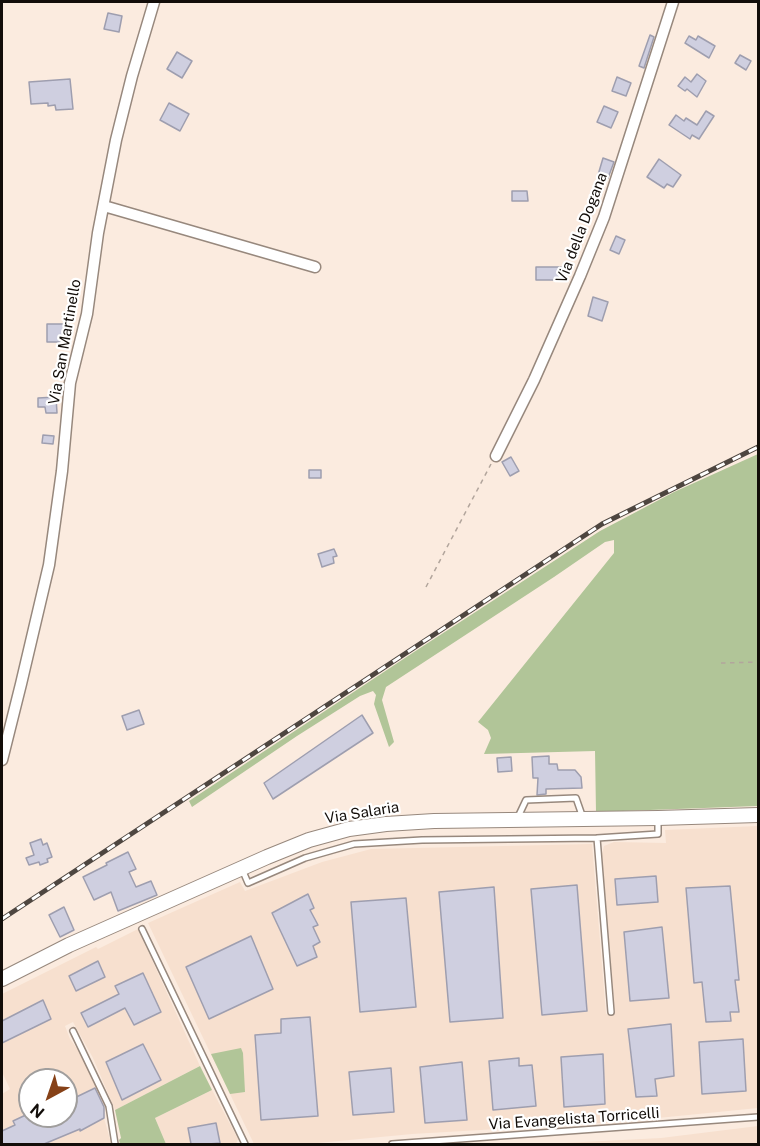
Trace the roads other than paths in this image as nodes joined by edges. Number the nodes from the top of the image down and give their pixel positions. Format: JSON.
{"nodes":[{"id":1,"x":154,"y":2,"type":"edge"},
{"id":2,"x":673,"y":2,"type":"edge"},
{"id":3,"x":104,"y":206,"type":"junction"},
{"id":4,"x":315,"y":267,"type":"dead end"},
{"id":5,"x":496,"y":456,"type":"road end"},
{"id":6,"x":2,"y":760,"type":"edge"},
{"id":7,"x":759,"y":815,"type":"edge"},
{"id":8,"x":658,"y":818,"type":"junction"},
{"id":9,"x":583,"y":820,"type":"junction"},
{"id":10,"x":516,"y":821,"type":"junction"},
{"id":11,"x":597,"y":838,"type":"junction"},
{"id":12,"x":242,"y":868,"type":"junction"},
{"id":13,"x":142,"y":929,"type":"dead end"},
{"id":14,"x":2,"y":979,"type":"edge"},
{"id":15,"x":611,"y":1012,"type":"dead end"},
{"id":16,"x":73,"y":1031,"type":"dead end"},
{"id":17,"x":759,"y":1117,"type":"edge"},
{"id":18,"x":116,"y":1144,"type":"edge"},
{"id":19,"x":245,"y":1144,"type":"edge"},
{"id":20,"x":392,"y":1144,"type":"edge"}],
"edges":[{"from":1,"to":3,"type":"street","name":"Via San Martinello"},
{"from":2,"to":5,"type":"street","name":"Via della Dogana"},
{"from":3,"to":4,"type":"street"},
{"from":3,"to":6,"type":"street","name":"Via San Martinello"},
{"from":7,"to":8,"type":"main road","name":"Via Salaria"},
{"from":8,"to":9,"type":"main road","name":"Via Salaria"},
{"from":8,"to":11,"type":"lane"},
{"from":9,"to":10,"type":"main road","name":"Via Salaria"},
{"from":9,"to":10,"type":"lane"},
{"from":10,"to":12,"type":"main road","name":"Via Salaria"},
{"from":11,"to":12,"type":"lane"},
{"from":11,"to":15,"type":"lane"},
{"from":12,"to":14,"type":"main road","name":"Via Salaria"},
{"from":13,"to":19,"type":"lane"},
{"from":16,"to":18,"type":"lane"},
{"from":17,"to":20,"type":"lane","name":"Via Evangelista Torricelli"}]}
